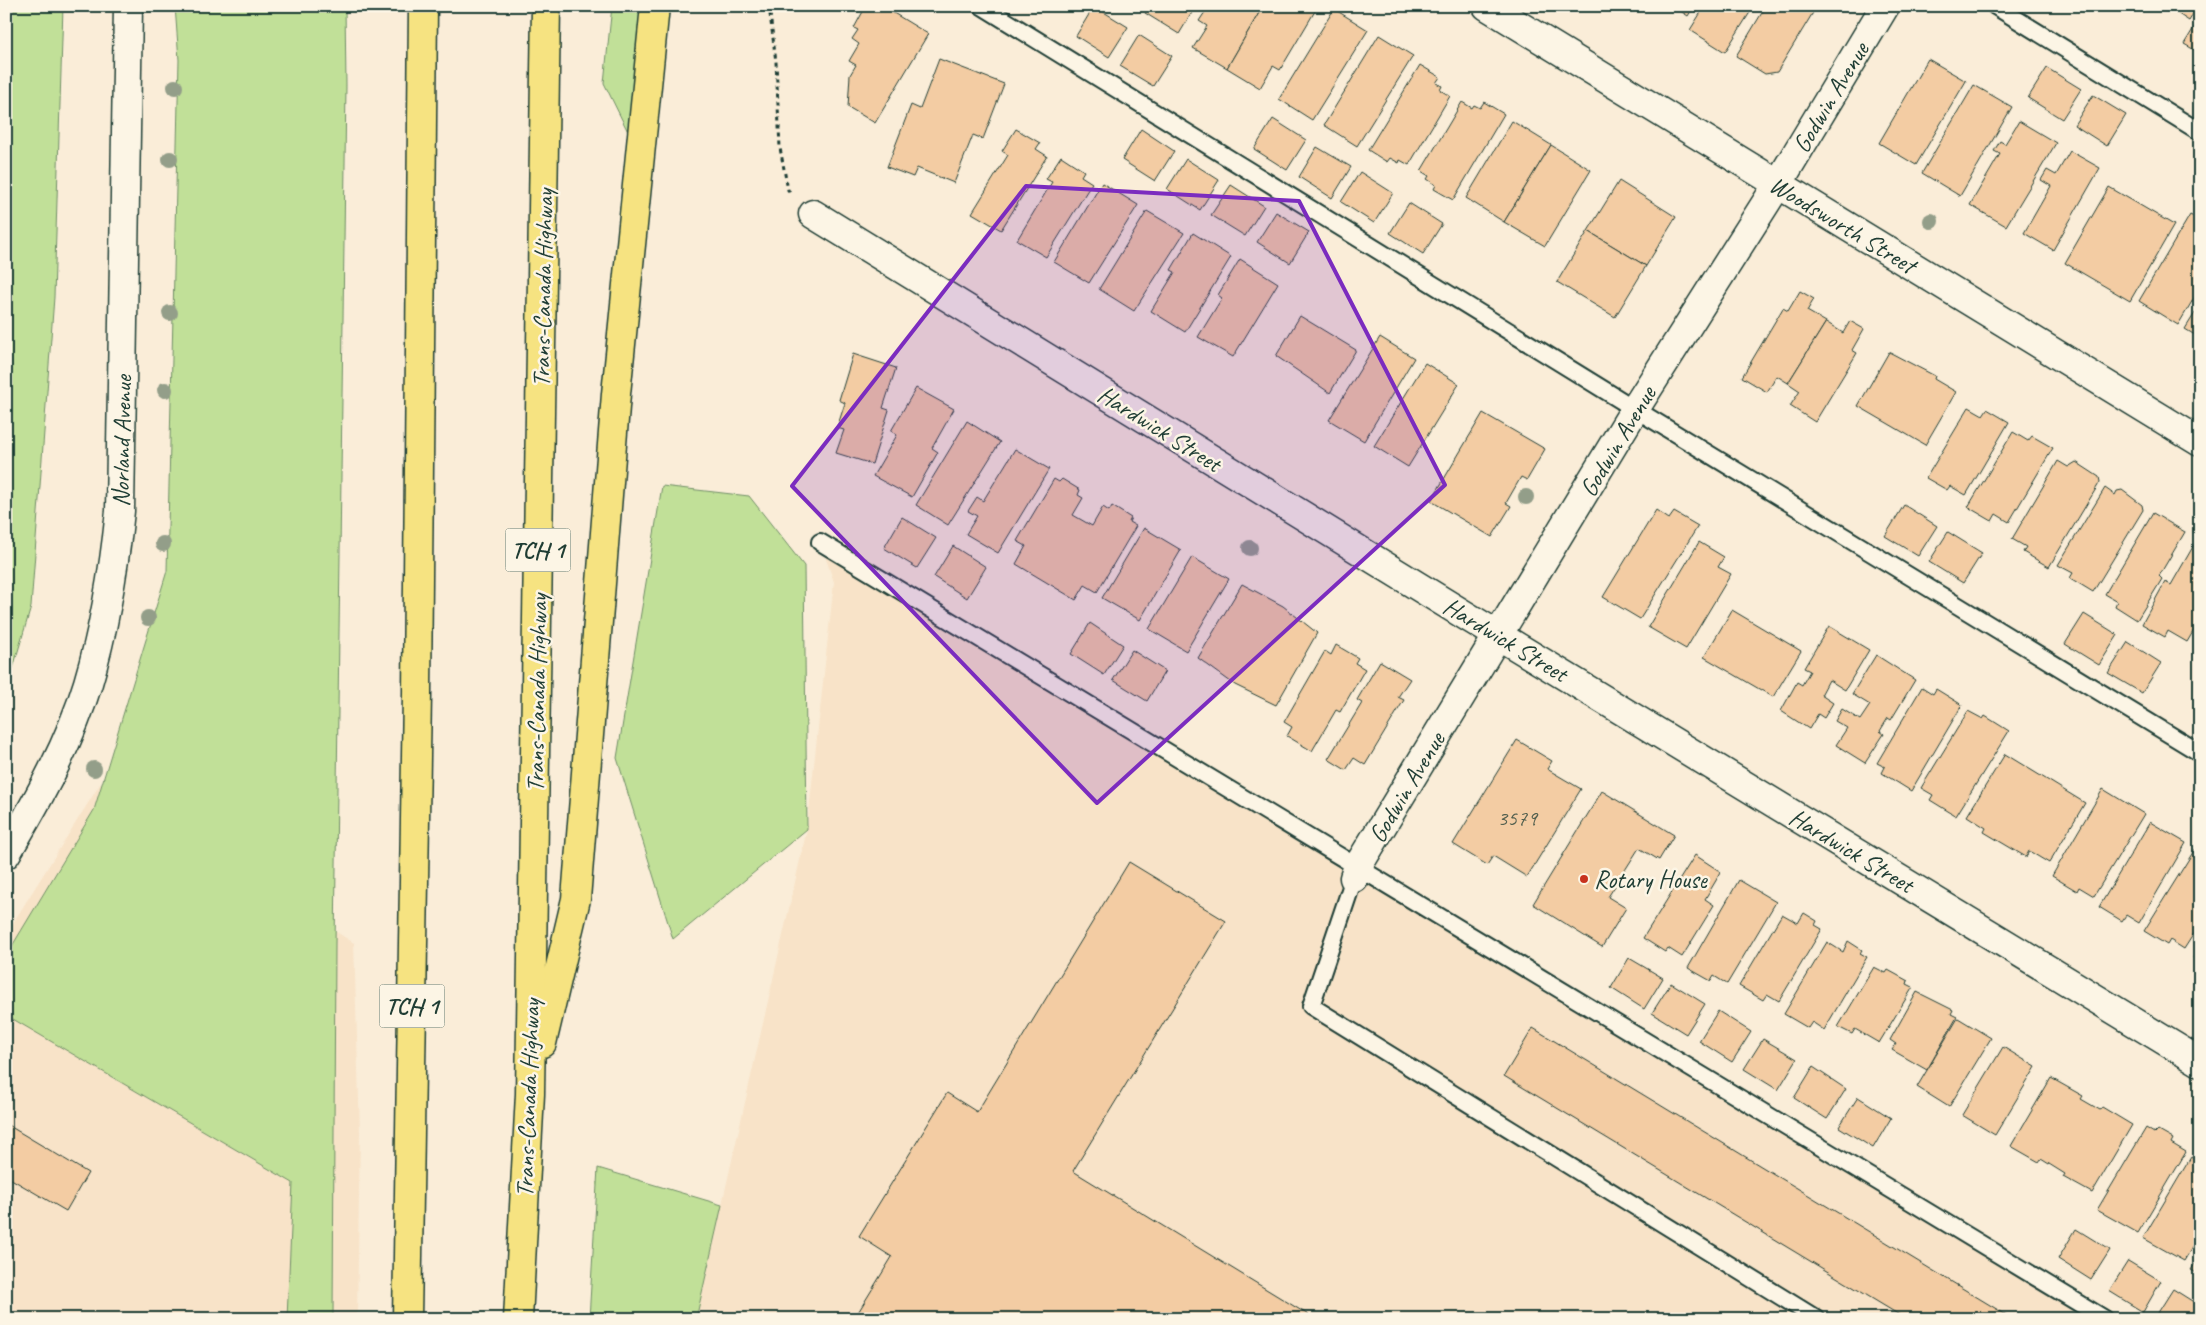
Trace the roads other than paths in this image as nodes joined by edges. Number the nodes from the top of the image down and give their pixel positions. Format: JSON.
{"nodes":[{"id":1,"x":128,"y":6,"type":"edge"},
{"id":2,"x":423,"y":6,"type":"edge"},
{"id":3,"x":546,"y":6,"type":"edge"},
{"id":4,"x":655,"y":6,"type":"edge"},
{"id":5,"x":982,"y":6,"type":"edge"},
{"id":6,"x":1487,"y":6,"type":"edge"},
{"id":7,"x":1884,"y":6,"type":"edge"},
{"id":8,"x":1995,"y":6,"type":"edge"},
{"id":9,"x":2200,"y":132,"type":"edge"},
{"id":10,"x":1778,"y":184,"type":"junction"},
{"id":11,"x":814,"y":214,"type":"road end"},
{"id":12,"x":1635,"y":409,"type":"junction"},
{"id":13,"x":2200,"y":442,"type":"edge"},
{"id":14,"x":820,"y":542,"type":"dead end"},
{"id":15,"x":1499,"y":635,"type":"junction"},
{"id":16,"x":2200,"y":753,"type":"edge"},
{"id":17,"x":6,"y":854,"type":"edge"},
{"id":18,"x":1356,"y":872,"type":"junction"},
{"id":19,"x":2200,"y":1062,"type":"edge"},
{"id":20,"x":530,"y":1094,"type":"junction"},
{"id":21,"x":407,"y":1319,"type":"edge"},
{"id":22,"x":518,"y":1319,"type":"edge"},
{"id":23,"x":1817,"y":1319,"type":"edge"},
{"id":24,"x":2105,"y":1319,"type":"edge"}],
"edges":[{"from":1,"to":17,"type":"street","name":"Norland Avenue"},
{"from":2,"to":21,"type":"highway","number":"TCH 1"},
{"from":3,"to":20,"type":"highway","name":"Trans-Canada Highway","number":"TCH 1"},
{"from":4,"to":20,"type":"highway"},
{"from":5,"to":12,"type":"lane"},
{"from":6,"to":10,"type":"street","name":"Woodsworth Street"},
{"from":7,"to":10,"type":"street","name":"Godwin Avenue"},
{"from":8,"to":9,"type":"lane"},
{"from":10,"to":12,"type":"street","name":"Godwin Avenue"},
{"from":10,"to":13,"type":"street","name":"Woodsworth Street"},
{"from":11,"to":15,"type":"street","name":"Hardwick Street"},
{"from":12,"to":15,"type":"street","name":"Godwin Avenue"},
{"from":12,"to":16,"type":"lane"},
{"from":14,"to":18,"type":"lane"},
{"from":15,"to":18,"type":"street","name":"Godwin Avenue"},
{"from":15,"to":19,"type":"street","name":"Hardwick Street"},
{"from":18,"to":23,"type":"lane"},
{"from":18,"to":24,"type":"lane"},
{"from":20,"to":22,"type":"highway","name":"Trans-Canada Highway","number":"TCH 1"}]}
